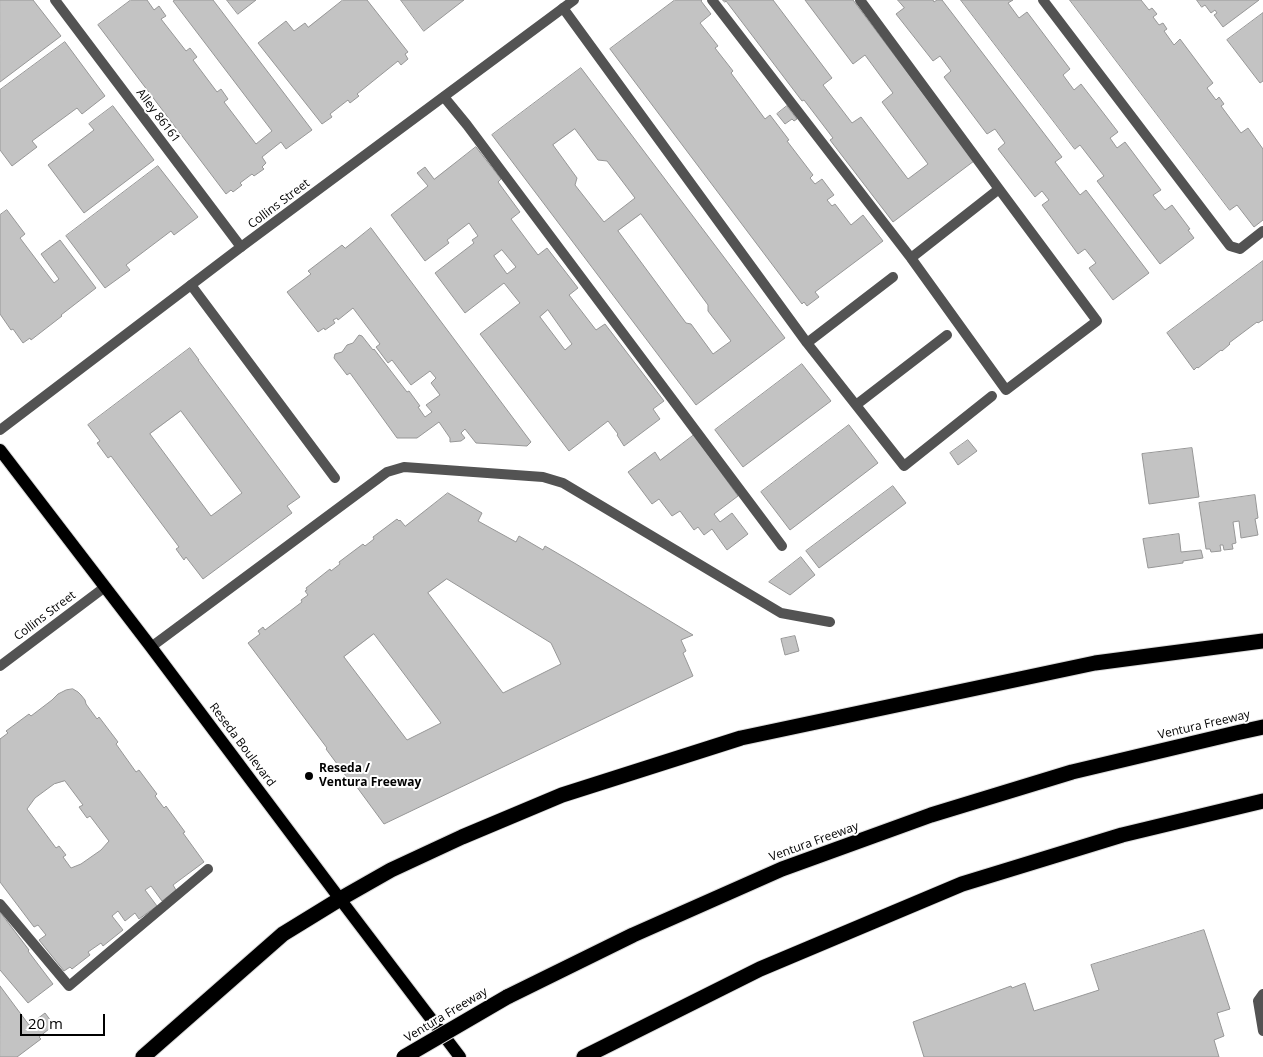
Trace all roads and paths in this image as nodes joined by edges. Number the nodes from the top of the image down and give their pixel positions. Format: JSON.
{"nodes":[{"id":1,"x":55,"y":0,"type":"edge"},
{"id":2,"x":574,"y":0,"type":"edge"},
{"id":3,"x":712,"y":0,"type":"edge"},
{"id":4,"x":860,"y":0,"type":"edge"},
{"id":5,"x":1043,"y":0,"type":"edge"},
{"id":6,"x":563,"y":8,"type":"junction"},
{"id":7,"x":444,"y":97,"type":"junction"},
{"id":8,"x":999,"y":189,"type":"junction"},
{"id":9,"x":1263,"y":231,"type":"edge"},
{"id":10,"x":241,"y":247,"type":"junction"},
{"id":11,"x":911,"y":258,"type":"junction"},
{"id":12,"x":893,"y":277,"type":"dead end"},
{"id":13,"x":191,"y":285,"type":"junction"},
{"id":14,"x":947,"y":335,"type":"dead end"},
{"id":15,"x":807,"y":343,"type":"junction"},
{"id":16,"x":992,"y":396,"type":"dead end"},
{"id":17,"x":856,"y":405,"type":"junction"},
{"id":18,"x":0,"y":430,"type":"edge"},
{"id":19,"x":0,"y":450,"type":"edge"},
{"id":20,"x":335,"y":478,"type":"dead end"},
{"id":21,"x":782,"y":546,"type":"dead end"},
{"id":22,"x":105,"y":587,"type":"junction"},
{"id":23,"x":830,"y":622,"type":"dead end"},
{"id":24,"x":1263,"y":641,"type":"edge"},
{"id":25,"x":151,"y":646,"type":"junction"},
{"id":26,"x":0,"y":666,"type":"edge"},
{"id":27,"x":1263,"y":727,"type":"edge"},
{"id":28,"x":1263,"y":801,"type":"edge"},
{"id":29,"x":208,"y":869,"type":"dead end"},
{"id":30,"x":340,"y":899,"type":"junction"},
{"id":31,"x":0,"y":904,"type":"edge"},
{"id":32,"x":1263,"y":994,"type":"edge"},
{"id":33,"x":1263,"y":1031,"type":"edge"},
{"id":34,"x":143,"y":1057,"type":"edge"},
{"id":35,"x":404,"y":1057,"type":"edge"},
{"id":36,"x":460,"y":1057,"type":"edge"},
{"id":37,"x":584,"y":1057,"type":"edge"}],
"edges":[{"from":1,"to":10,"type":"street","name":"Alley 86161"},
{"from":2,"to":6,"type":"street","name":"Collins Street"},
{"from":3,"to":11,"type":"street"},
{"from":4,"to":8,"type":"street"},
{"from":5,"to":9,"type":"street"},
{"from":6,"to":7,"type":"street","name":"Collins Street"},
{"from":6,"to":15,"type":"street"},
{"from":7,"to":10,"type":"street","name":"Collins Street"},
{"from":7,"to":21,"type":"street"},
{"from":8,"to":11,"type":"street"},
{"from":8,"to":11,"type":"street"},
{"from":10,"to":13,"type":"street","name":"Collins Street"},
{"from":12,"to":15,"type":"street"},
{"from":13,"to":18,"type":"street","name":"Collins Street"},
{"from":13,"to":20,"type":"street"},
{"from":14,"to":17,"type":"street"},
{"from":15,"to":17,"type":"street"},
{"from":16,"to":17,"type":"street"},
{"from":19,"to":22,"type":"main road","name":"Reseda Boulevard"},
{"from":22,"to":25,"type":"main road","name":"Reseda Boulevard"},
{"from":22,"to":26,"type":"street","name":"Collins Street"},
{"from":23,"to":25,"type":"street"},
{"from":24,"to":30,"type":"highway"},
{"from":25,"to":30,"type":"main road","name":"Reseda Boulevard"},
{"from":27,"to":35,"type":"highway","name":"Ventura Freeway","bridge":true},
{"from":28,"to":37,"type":"highway"},
{"from":29,"to":31,"type":"street"},
{"from":30,"to":34,"type":"highway"},
{"from":30,"to":36,"type":"main road","name":"Reseda Boulevard"},
{"from":32,"to":33,"type":"street"}]}
